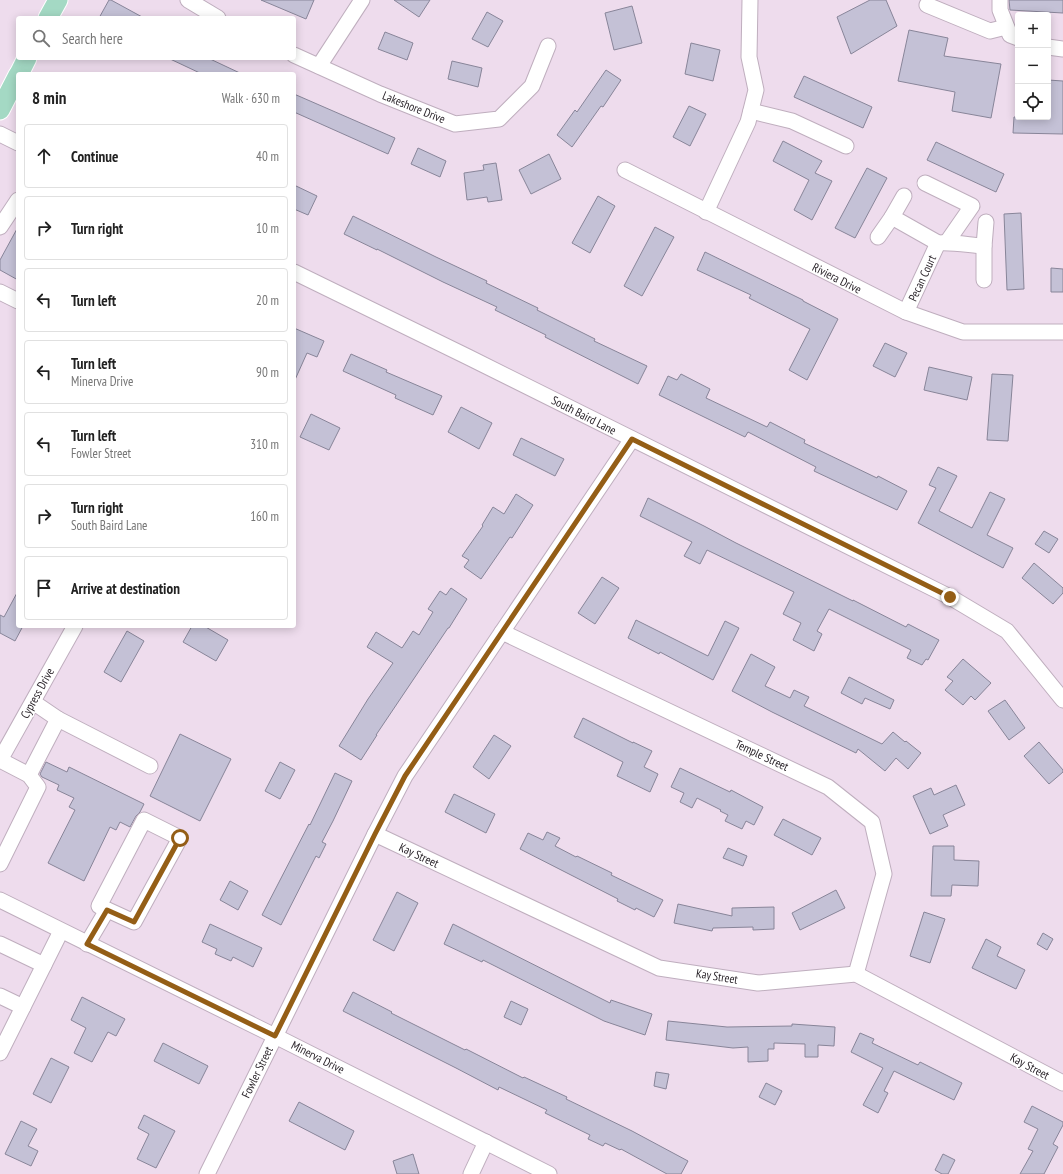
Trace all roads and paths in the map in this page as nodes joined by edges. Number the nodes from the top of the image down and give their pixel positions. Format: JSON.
{"nodes":[{"id":1,"x":58,"y":0,"type":"edge"},
{"id":2,"x":188,"y":0,"type":"edge"},
{"id":3,"x":362,"y":0,"type":"edge"},
{"id":4,"x":750,"y":0,"type":"edge"},
{"id":5,"x":1000,"y":0,"type":"edge"},
{"id":6,"x":927,"y":5,"type":"dead end"},
{"id":7,"x":49,"y":16,"type":"edge"},
{"id":8,"x":215,"y":16,"type":"edge"},
{"id":9,"x":1006,"y":27,"type":"junction"},
{"id":10,"x":1015,"y":37,"type":"edge"},
{"id":11,"x":548,"y":46,"type":"dead end"},
{"id":12,"x":1051,"y":47,"type":"edge"},
{"id":13,"x":1063,"y":49,"type":"edge"},
{"id":14,"x":296,"y":56,"type":"edge"},
{"id":15,"x":26,"y":60,"type":"edge"},
{"id":16,"x":319,"y":66,"type":"junction"},
{"id":17,"x":20,"y":72,"type":"edge"},
{"id":18,"x":16,"y":79,"type":"edge"},
{"id":19,"x":0,"y":110,"type":"edge"},
{"id":20,"x":751,"y":112,"type":"junction"},
{"id":21,"x":0,"y":134,"type":"edge"},
{"id":22,"x":16,"y":142,"type":"edge"},
{"id":23,"x":846,"y":146,"type":"dead end"},
{"id":24,"x":625,"y":170,"type":"dead end"},
{"id":25,"x":925,"y":183,"type":"dead end"},
{"id":26,"x":904,"y":196,"type":"dead end"},
{"id":27,"x":16,"y":203,"type":"edge"},
{"id":28,"x":706,"y":212,"type":"junction"},
{"id":29,"x":892,"y":217,"type":"junction"},
{"id":30,"x":986,"y":222,"type":"dead end"},
{"id":31,"x":0,"y":227,"type":"edge"},
{"id":32,"x":878,"y":237,"type":"dead end"},
{"id":33,"x":943,"y":242,"type":"junction"},
{"id":34,"x":984,"y":246,"type":"junction"},
{"id":35,"x":296,"y":273,"type":"edge"},
{"id":36,"x":984,"y":280,"type":"dead end"},
{"id":37,"x":0,"y":292,"type":"edge"},
{"id":38,"x":16,"y":300,"type":"edge"},
{"id":39,"x":906,"y":312,"type":"junction"},
{"id":40,"x":1063,"y":332,"type":"edge"},
{"id":41,"x":632,"y":439,"type":"junction"},
{"id":42,"x":74,"y":628,"type":"edge"},
{"id":43,"x":502,"y":632,"type":"junction"},
{"id":44,"x":1063,"y":700,"type":"edge"},
{"id":45,"x":32,"y":702,"type":"junction"},
{"id":46,"x":58,"y":719,"type":"junction"},
{"id":47,"x":0,"y":760,"type":"edge"},
{"id":48,"x":150,"y":766,"type":"dead end"},
{"id":49,"x":29,"y":775,"type":"junction"},
{"id":50,"x":375,"y":834,"type":"junction"},
{"id":51,"x":0,"y":864,"type":"edge"},
{"id":52,"x":0,"y":900,"type":"edge"},
{"id":53,"x":107,"y":910,"type":"junction"},
{"id":54,"x":61,"y":931,"type":"junction"},
{"id":55,"x":0,"y":944,"type":"edge"},
{"id":56,"x":87,"y":944,"type":"junction"},
{"id":57,"x":44,"y":965,"type":"junction"},
{"id":58,"x":856,"y":974,"type":"junction"},
{"id":59,"x":0,"y":996,"type":"edge"},
{"id":60,"x":23,"y":1007,"type":"junction"},
{"id":61,"x":275,"y":1036,"type":"junction"},
{"id":62,"x":0,"y":1054,"type":"edge"},
{"id":63,"x":1063,"y":1083,"type":"edge"},
{"id":64,"x":486,"y":1142,"type":"junction"},
{"id":65,"x":207,"y":1174,"type":"edge"},
{"id":66,"x":471,"y":1174,"type":"edge"},
{"id":67,"x":549,"y":1174,"type":"edge"}],
"edges":[{"from":1,"to":7,"type":"main road"},
{"from":2,"to":8,"type":"street"},
{"from":3,"to":16,"type":"street"},
{"from":4,"to":20,"type":"street"},
{"from":5,"to":9,"type":"street"},
{"from":6,"to":9,"type":"street"},
{"from":9,"to":10,"type":"street"},
{"from":11,"to":16,"type":"street","name":"Lakeshore Drive"},
{"from":12,"to":13,"type":"street"},
{"from":14,"to":16,"type":"street","name":"Lakeshore Drive"},
{"from":15,"to":17,"type":"main road"},
{"from":18,"to":19,"type":"main road"},
{"from":20,"to":23,"type":"street"},
{"from":20,"to":28,"type":"street"},
{"from":21,"to":22,"type":"street"},
{"from":24,"to":28,"type":"street","name":"Riviera Drive"},
{"from":25,"to":33,"type":"street","name":"Pecan Court"},
{"from":26,"to":29,"type":"street"},
{"from":27,"to":31,"type":"street"},
{"from":28,"to":39,"type":"street","name":"Riviera Drive"},
{"from":29,"to":32,"type":"street"},
{"from":29,"to":33,"type":"street"},
{"from":30,"to":34,"type":"street"},
{"from":33,"to":34,"type":"street"},
{"from":33,"to":39,"type":"street","name":"Pecan Court"},
{"from":34,"to":36,"type":"street"},
{"from":35,"to":41,"type":"street","name":"South Baird Lane"},
{"from":37,"to":38,"type":"street"},
{"from":39,"to":40,"type":"street","name":"Riviera Drive"},
{"from":41,"to":43,"type":"street","name":"Fowler Street"},
{"from":41,"to":44,"type":"street","name":"South Baird Lane"},
{"from":42,"to":45,"type":"street","name":"Cypress Drive"},
{"from":43,"to":50,"type":"street","name":"Fowler Street"},
{"from":43,"to":58,"type":"street","name":"Temple Street"},
{"from":45,"to":46,"type":"street"},
{"from":45,"to":47,"type":"street","name":"Cypress Drive"},
{"from":46,"to":48,"type":"street"},
{"from":46,"to":49,"type":"street"},
{"from":47,"to":49,"type":"street"},
{"from":49,"to":51,"type":"street"},
{"from":50,"to":58,"type":"street","name":"Kay Street"},
{"from":50,"to":61,"type":"street","name":"Fowler Street"},
{"from":52,"to":54,"type":"street","name":"Minerva Drive"},
{"from":53,"to":53,"type":"street"},
{"from":53,"to":56,"type":"street"},
{"from":54,"to":56,"type":"street","name":"Minerva Drive"},
{"from":54,"to":57,"type":"street"},
{"from":55,"to":57,"type":"street"},
{"from":56,"to":61,"type":"street","name":"Minerva Drive"},
{"from":57,"to":60,"type":"street"},
{"from":58,"to":63,"type":"street","name":"Kay Street"},
{"from":59,"to":60,"type":"street"},
{"from":60,"to":62,"type":"street"},
{"from":61,"to":64,"type":"street","name":"Minerva Drive"},
{"from":61,"to":65,"type":"street","name":"Fowler Street"},
{"from":64,"to":66,"type":"street"},
{"from":64,"to":67,"type":"street","name":"Minerva Drive"}]}
